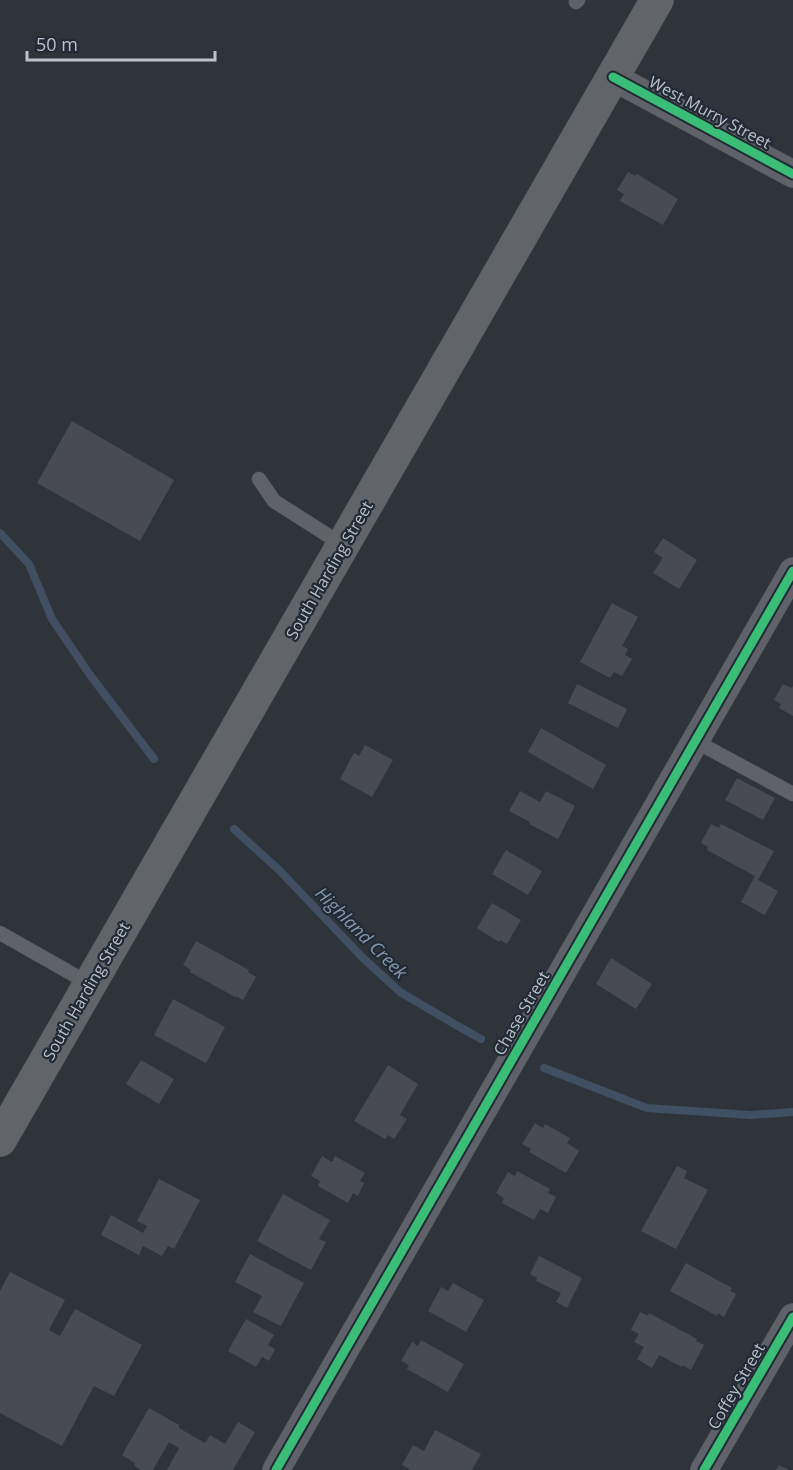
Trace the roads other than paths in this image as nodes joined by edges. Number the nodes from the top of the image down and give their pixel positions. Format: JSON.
{"nodes":[{"id":1,"x":657,"y":0,"type":"edge"},
{"id":2,"x":613,"y":77,"type":"junction"},
{"id":3,"x":793,"y":174,"type":"edge"},
{"id":4,"x":260,"y":479,"type":"dead end"},
{"id":5,"x":343,"y":545,"type":"junction"},
{"id":6,"x":793,"y":571,"type":"edge"},
{"id":7,"x":695,"y":741,"type":"junction"},
{"id":8,"x":793,"y":794,"type":"edge"},
{"id":9,"x":0,"y":933,"type":"edge"},
{"id":10,"x":90,"y":984,"type":"junction"},
{"id":11,"x":0,"y":1140,"type":"edge"},
{"id":12,"x":793,"y":1317,"type":"edge"},
{"id":13,"x":276,"y":1470,"type":"edge"},
{"id":14,"x":704,"y":1470,"type":"edge"}],
"edges":[{"from":1,"to":2,"type":"main road","name":"South Harding Street"},
{"from":2,"to":3,"type":"street","name":"West Murry Street"},
{"from":2,"to":5,"type":"main road","name":"South Harding Street"},
{"from":4,"to":5,"type":"lane"},
{"from":5,"to":10,"type":"main road","name":"South Harding Street"},
{"from":6,"to":7,"type":"street","name":"Chase Street"},
{"from":7,"to":8,"type":"lane"},
{"from":7,"to":13,"type":"street","name":"Chase Street"},
{"from":9,"to":10,"type":"lane"},
{"from":10,"to":11,"type":"main road","name":"South Harding Street"},
{"from":12,"to":14,"type":"street","name":"Coffey Street"}]}
